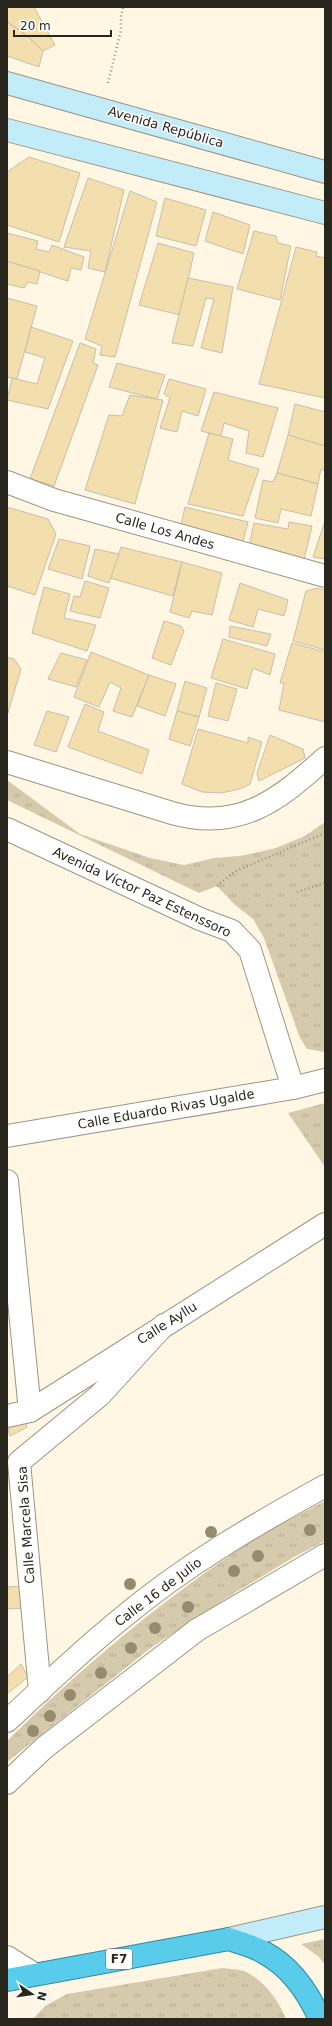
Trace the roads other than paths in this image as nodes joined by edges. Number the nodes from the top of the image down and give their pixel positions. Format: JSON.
{"nodes":[{"id":1,"x":7,"y":83,"type":"edge"},
{"id":2,"x":7,"y":130,"type":"edge"},
{"id":3,"x":325,"y":172,"type":"edge"},
{"id":4,"x":325,"y":213,"type":"edge"},
{"id":5,"x":7,"y":482,"type":"edge"},
{"id":6,"x":325,"y":576,"type":"edge"},
{"id":7,"x":325,"y":758,"type":"edge"},
{"id":8,"x":7,"y":762,"type":"edge"},
{"id":9,"x":7,"y":829,"type":"edge"},
{"id":10,"x":325,"y":1080,"type":"edge"},
{"id":11,"x":293,"y":1088,"type":"junction"},
{"id":12,"x":7,"y":1136,"type":"edge"},
{"id":13,"x":7,"y":1181,"type":"edge"},
{"id":14,"x":325,"y":1224,"type":"edge"},
{"id":15,"x":164,"y":1325,"type":"junction"},
{"id":16,"x":30,"y":1411,"type":"junction"},
{"id":17,"x":7,"y":1416,"type":"edge"},
{"id":18,"x":325,"y":1486,"type":"edge"},
{"id":19,"x":325,"y":1555,"type":"edge"},
{"id":20,"x":40,"y":1691,"type":"junction"},
{"id":21,"x":7,"y":1721,"type":"edge"},
{"id":22,"x":7,"y":1783,"type":"edge"},
{"id":23,"x":325,"y":1917,"type":"edge"},
{"id":24,"x":228,"y":1938,"type":"junction"},
{"id":25,"x":7,"y":1958,"type":"edge"},
{"id":26,"x":34,"y":1974,"type":"junction"},
{"id":27,"x":8,"y":1982,"type":"edge"},
{"id":28,"x":320,"y":2019,"type":"edge"}],
"edges":[{"from":1,"to":3,"type":"main road","name":"Avenida República"},
{"from":2,"to":4,"type":"main road"},
{"from":5,"to":6,"type":"street","name":"Calle Los Andes"},
{"from":7,"to":8,"type":"street"},
{"from":9,"to":11,"type":"street","name":"Avenida Víctor Paz Estenssoro"},
{"from":10,"to":11,"type":"street","name":"Calle Eduardo Rivas Ugalde"},
{"from":11,"to":12,"type":"street","name":"Calle Eduardo Rivas Ugalde"},
{"from":13,"to":16,"type":"street"},
{"from":14,"to":15,"type":"street","name":"Calle Ayllu"},
{"from":15,"to":16,"type":"street","name":"Calle Ayllu"},
{"from":15,"to":20,"type":"street","name":"Calle Marcela Sisa"},
{"from":16,"to":17,"type":"street","name":"Calle Ayllu"},
{"from":18,"to":20,"type":"street","name":"Calle 16 de Julio"},
{"from":19,"to":22,"type":"street"},
{"from":20,"to":21,"type":"street","name":"Calle 16 de Julio"},
{"from":23,"to":24,"type":"main road","number":"F7"},
{"from":24,"to":26,"type":"highway","number":"F7"},
{"from":24,"to":28,"type":"highway"},
{"from":25,"to":26,"type":"street"},
{"from":26,"to":27,"type":"highway","number":"F7"}]}
